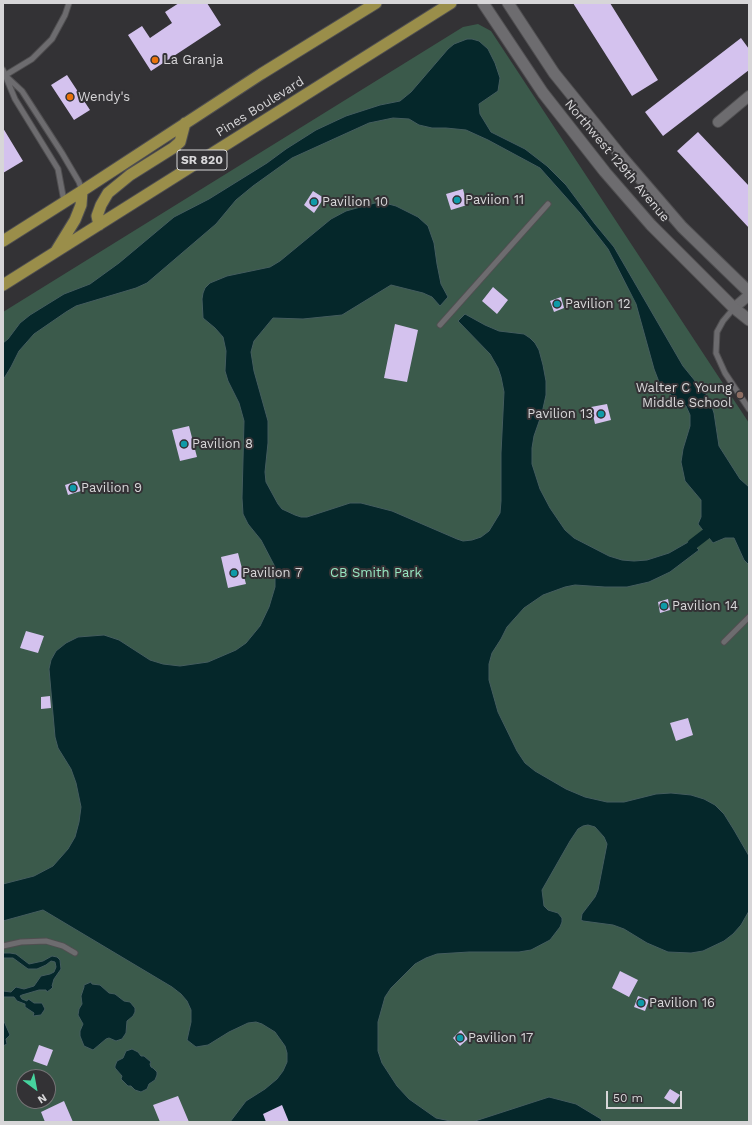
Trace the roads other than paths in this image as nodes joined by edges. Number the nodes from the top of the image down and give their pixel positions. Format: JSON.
{"nodes":[{"id":1,"x":69,"y":3,"type":"edge"},
{"id":2,"x":376,"y":3,"type":"edge"},
{"id":3,"x":451,"y":3,"type":"edge"},
{"id":4,"x":483,"y":3,"type":"edge"},
{"id":5,"x":508,"y":3,"type":"edge"},
{"id":6,"x":3,"y":70,"type":"edge"},
{"id":7,"x":4,"y":77,"type":"edge"},
{"id":8,"x":749,"y":96,"type":"edge"},
{"id":9,"x":718,"y":122,"type":"dead end"},
{"id":10,"x":184,"y":123,"type":"junction"},
{"id":11,"x":82,"y":191,"type":"junction"},
{"id":12,"x":64,"y":202,"type":"junction"},
{"id":13,"x":548,"y":204,"type":"dead end"},
{"id":14,"x":99,"y":225,"type":"junction"},
{"id":15,"x":3,"y":241,"type":"edge"},
{"id":16,"x":55,"y":253,"type":"junction"},
{"id":17,"x":3,"y":285,"type":"edge"},
{"id":18,"x":749,"y":294,"type":"edge"},
{"id":19,"x":734,"y":308,"type":"junction"},
{"id":20,"x":749,"y":320,"type":"edge"},
{"id":21,"x":440,"y":325,"type":"dead end"},
{"id":22,"x":749,"y":409,"type":"edge"},
{"id":23,"x":749,"y":616,"type":"edge"},
{"id":24,"x":724,"y":642,"type":"dead end"},
{"id":25,"x":3,"y":946,"type":"edge"},
{"id":26,"x":75,"y":953,"type":"dead end"}],
"edges":[{"from":1,"to":7,"type":"lane"},
{"from":2,"to":10,"type":"highway","name":"Pines Boulevard","number":"SR 820"},
{"from":3,"to":14,"type":"highway","name":"Pines Boulevard","number":"SR 820"},
{"from":4,"to":19,"type":"street","name":"Northwest 129th Avenue"},
{"from":5,"to":18,"type":"street","name":"Northwest 129th Avenue"},
{"from":6,"to":7,"type":"lane"},
{"from":7,"to":11,"type":"lane"},
{"from":7,"to":12,"type":"lane"},
{"from":8,"to":9,"type":"street"},
{"from":10,"to":11,"type":"highway","name":"Pines Boulevard","number":"SR 820"},
{"from":10,"to":14,"type":"highway"},
{"from":11,"to":12,"type":"highway","name":"Pines Boulevard","number":"SR 820"},
{"from":11,"to":16,"type":"highway"},
{"from":12,"to":15,"type":"highway","name":"Pines Boulevard","number":"SR 820"},
{"from":13,"to":21,"type":"lane"},
{"from":14,"to":16,"type":"highway","name":"Pines Boulevard","number":"SR 820"},
{"from":16,"to":17,"type":"highway","name":"Pines Boulevard","number":"SR 820"},
{"from":18,"to":19,"type":"street"},
{"from":19,"to":20,"type":"street","name":"Northwest 129th Avenue"},
{"from":19,"to":22,"type":"lane"},
{"from":23,"to":24,"type":"lane"},
{"from":25,"to":26,"type":"lane"}]}
